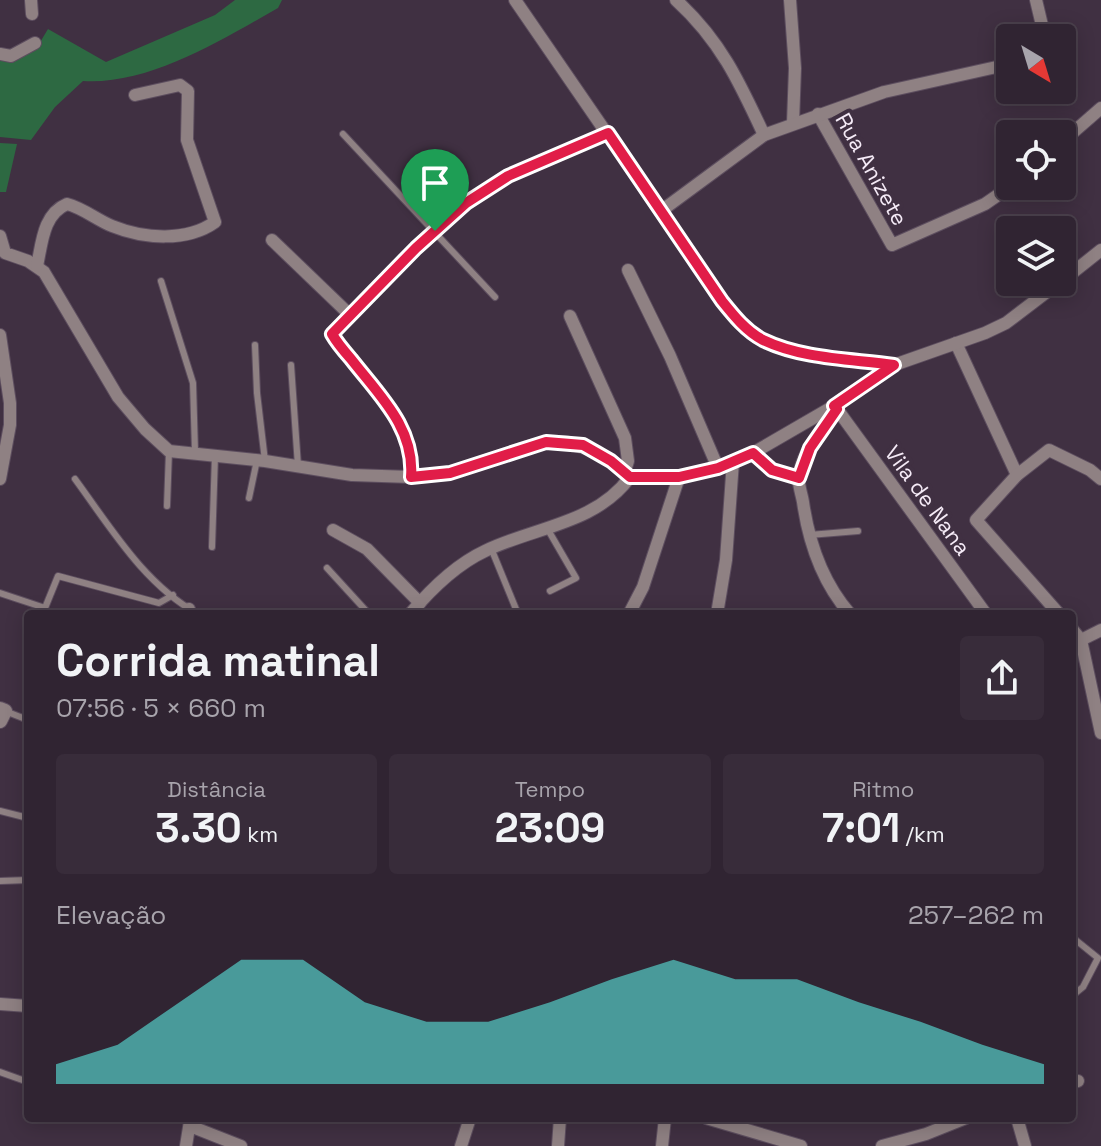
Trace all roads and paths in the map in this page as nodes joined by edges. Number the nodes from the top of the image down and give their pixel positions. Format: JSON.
{"nodes":[{"id":1,"x":31,"y":0,"type":"edge"},
{"id":2,"x":515,"y":0,"type":"edge"},
{"id":3,"x":676,"y":0,"type":"edge"},
{"id":4,"x":790,"y":0,"type":"edge"},
{"id":5,"x":1036,"y":0,"type":"edge"},
{"id":6,"x":32,"y":14,"type":"dead end"},
{"id":7,"x":1042,"y":24,"type":"edge"},
{"id":8,"x":35,"y":43,"type":"dead end"},
{"id":9,"x":0,"y":54,"type":"edge"},
{"id":10,"x":996,"y":67,"type":"edge"},
{"id":11,"x":135,"y":95,"type":"dead end"},
{"id":12,"x":1101,"y":108,"type":"edge"},
{"id":13,"x":818,"y":114,"type":"junction"},
{"id":14,"x":793,"y":123,"type":"junction"},
{"id":15,"x":1076,"y":130,"type":"edge"},
{"id":16,"x":608,"y":133,"type":"junction"},
{"id":17,"x":343,"y":134,"type":"dead end"},
{"id":18,"x":764,"y":135,"type":"junction"},
{"id":19,"x":996,"y":196,"type":"edge"},
{"id":20,"x":661,"y":211,"type":"junction"},
{"id":21,"x":435,"y":231,"type":"junction"},
{"id":22,"x":0,"y":236,"type":"edge"},
{"id":23,"x":272,"y":240,"type":"dead end"},
{"id":24,"x":1101,"y":250,"type":"edge"},
{"id":25,"x":3,"y":258,"type":"edge"},
{"id":26,"x":37,"y":266,"type":"junction"},
{"id":27,"x":1076,"y":269,"type":"edge"},
{"id":28,"x":628,"y":270,"type":"dead end"},
{"id":29,"x":161,"y":281,"type":"dead end"},
{"id":30,"x":1041,"y":296,"type":"edge"},
{"id":31,"x":495,"y":297,"type":"dead end"},
{"id":32,"x":349,"y":314,"type":"junction"},
{"id":33,"x":570,"y":316,"type":"dead end"},
{"id":34,"x":0,"y":335,"type":"edge"},
{"id":35,"x":956,"y":343,"type":"junction"},
{"id":36,"x":255,"y":345,"type":"dead end"},
{"id":37,"x":291,"y":365,"type":"dead end"},
{"id":38,"x":894,"y":365,"type":"junction"},
{"id":39,"x":836,"y":408,"type":"junction"},
{"id":40,"x":169,"y":451,"type":"junction"},
{"id":41,"x":195,"y":452,"type":"junction"},
{"id":42,"x":753,"y":453,"type":"junction"},
{"id":43,"x":215,"y":455,"type":"junction"},
{"id":44,"x":261,"y":461,"type":"junction"},
{"id":45,"x":733,"y":461,"type":"junction"},
{"id":46,"x":298,"y":468,"type":"junction"},
{"id":47,"x":718,"y":468,"type":"junction"},
{"id":48,"x":627,"y":475,"type":"junction"},
{"id":49,"x":1017,"y":475,"type":"junction"},
{"id":50,"x":411,"y":477,"type":"junction"},
{"id":51,"x":679,"y":477,"type":"junction"},
{"id":52,"x":799,"y":478,"type":"junction"},
{"id":53,"x":0,"y":479,"type":"edge"},
{"id":54,"x":75,"y":479,"type":"dead end"},
{"id":55,"x":1101,"y":479,"type":"edge"},
{"id":56,"x":249,"y":498,"type":"dead end"},
{"id":57,"x":167,"y":506,"type":"dead end"},
{"id":58,"x":547,"y":528,"type":"junction"},
{"id":59,"x":333,"y":530,"type":"dead end"},
{"id":60,"x":858,"y":531,"type":"dead end"},
{"id":61,"x":809,"y":535,"type":"junction"},
{"id":62,"x":212,"y":547,"type":"dead end"},
{"id":63,"x":491,"y":548,"type":"junction"},
{"id":64,"x":327,"y":568,"type":"dead end"},
{"id":65,"x":550,"y":591,"type":"dead end"},
{"id":66,"x":0,"y":593,"type":"edge"},
{"id":67,"x":173,"y":595,"type":"junction"},
{"id":68,"x":420,"y":603,"type":"junction"},
{"id":69,"x":190,"y":610,"type":"edge"},
{"id":70,"x":365,"y":610,"type":"edge"},
{"id":71,"x":414,"y":610,"type":"edge"},
{"id":72,"x":516,"y":610,"type":"edge"},
{"id":73,"x":633,"y":610,"type":"edge"},
{"id":74,"x":718,"y":610,"type":"edge"},
{"id":75,"x":847,"y":610,"type":"edge"},
{"id":76,"x":983,"y":610,"type":"edge"},
{"id":77,"x":1055,"y":610,"type":"edge"},
{"id":78,"x":1101,"y":630,"type":"edge"},
{"id":79,"x":1077,"y":642,"type":"edge"},
{"id":80,"x":2,"y":713,"type":"edge"},
{"id":81,"x":24,"y":719,"type":"edge"},
{"id":82,"x":1101,"y":733,"type":"edge"},
{"id":83,"x":0,"y":811,"type":"edge"},
{"id":84,"x":24,"y":817,"type":"edge"},
{"id":85,"x":24,"y":880,"type":"edge"},
{"id":86,"x":0,"y":881,"type":"edge"},
{"id":87,"x":1076,"y":940,"type":"edge"},
{"id":88,"x":1076,"y":993,"type":"edge"},
{"id":89,"x":0,"y":1004,"type":"edge"},
{"id":90,"x":24,"y":1006,"type":"edge"},
{"id":91,"x":0,"y":1072,"type":"edge"},
{"id":92,"x":24,"y":1081,"type":"edge"},
{"id":93,"x":190,"y":1122,"type":"edge"},
{"id":94,"x":469,"y":1122,"type":"edge"},
{"id":95,"x":560,"y":1122,"type":"edge"},
{"id":96,"x":665,"y":1122,"type":"edge"},
{"id":97,"x":717,"y":1122,"type":"edge"},
{"id":98,"x":956,"y":1122,"type":"edge"},
{"id":99,"x":1018,"y":1122,"type":"edge"},
{"id":100,"x":768,"y":1141,"type":"edge"},
{"id":101,"x":186,"y":1146,"type":"edge"},
{"id":102,"x":241,"y":1146,"type":"edge"},
{"id":103,"x":461,"y":1146,"type":"edge"},
{"id":104,"x":558,"y":1146,"type":"edge"},
{"id":105,"x":662,"y":1146,"type":"edge"},
{"id":106,"x":801,"y":1146,"type":"edge"},
{"id":107,"x":882,"y":1146,"type":"edge"},
{"id":108,"x":1025,"y":1146,"type":"edge"}],
"edges":[{"from":1,"to":6,"type":"street"},
{"from":2,"to":16,"type":"street"},
{"from":3,"to":18,"type":"street"},
{"from":4,"to":14,"type":"street"},
{"from":5,"to":7,"type":"street"},
{"from":8,"to":9,"type":"street"},
{"from":10,"to":13,"type":"street"},
{"from":11,"to":26,"type":"street"},
{"from":12,"to":15,"type":"street"},
{"from":13,"to":14,"type":"street"},
{"from":13,"to":19,"type":"street","name":"Rua Anizete"},
{"from":14,"to":18,"type":"street"},
{"from":16,"to":20,"type":"street"},
{"from":16,"to":21,"type":"street"},
{"from":17,"to":21,"type":"lane"},
{"from":18,"to":20,"type":"street"},
{"from":20,"to":38,"type":"street"},
{"from":21,"to":31,"type":"lane"},
{"from":21,"to":32,"type":"street"},
{"from":22,"to":25,"type":"street"},
{"from":23,"to":32,"type":"street"},
{"from":24,"to":27,"type":"street"},
{"from":25,"to":26,"type":"street"},
{"from":26,"to":40,"type":"street"},
{"from":28,"to":47,"type":"street"},
{"from":29,"to":41,"type":"lane"},
{"from":30,"to":35,"type":"street"},
{"from":32,"to":50,"type":"street"},
{"from":33,"to":48,"type":"street"},
{"from":34,"to":53,"type":"street"},
{"from":35,"to":38,"type":"street"},
{"from":35,"to":49,"type":"street"},
{"from":36,"to":44,"type":"lane"},
{"from":37,"to":46,"type":"lane"},
{"from":38,"to":39,"type":"street"},
{"from":39,"to":42,"type":"street"},
{"from":39,"to":52,"type":"street"},
{"from":39,"to":76,"type":"street","name":"Vila de Nana"},
{"from":40,"to":41,"type":"street"},
{"from":40,"to":57,"type":"lane"},
{"from":41,"to":43,"type":"street"},
{"from":42,"to":45,"type":"street"},
{"from":42,"to":52,"type":"street"},
{"from":43,"to":44,"type":"street"},
{"from":43,"to":62,"type":"lane"},
{"from":44,"to":46,"type":"street"},
{"from":44,"to":56,"type":"lane"},
{"from":45,"to":47,"type":"street"},
{"from":45,"to":74,"type":"street"},
{"from":46,"to":50,"type":"street"},
{"from":47,"to":51,"type":"street"},
{"from":48,"to":50,"type":"street"},
{"from":48,"to":51,"type":"street"},
{"from":48,"to":58,"type":"street"},
{"from":49,"to":55,"type":"street"},
{"from":49,"to":77,"type":"street"},
{"from":51,"to":73,"type":"street"},
{"from":52,"to":61,"type":"street"},
{"from":54,"to":67,"type":"lane"},
{"from":58,"to":63,"type":"street"},
{"from":58,"to":65,"type":"lane"},
{"from":59,"to":68,"type":"street"},
{"from":60,"to":61,"type":"lane"},
{"from":61,"to":75,"type":"street"},
{"from":63,"to":68,"type":"street"},
{"from":63,"to":72,"type":"lane"},
{"from":64,"to":70,"type":"lane"},
{"from":66,"to":67,"type":"lane"},
{"from":67,"to":69,"type":"lane"},
{"from":68,"to":71,"type":"street"},
{"from":78,"to":79,"type":"street"},
{"from":79,"to":82,"type":"street"},
{"from":80,"to":81,"type":"lane"},
{"from":83,"to":84,"type":"lane"},
{"from":85,"to":86,"type":"lane"},
{"from":87,"to":88,"type":"lane"},
{"from":89,"to":90,"type":"street"},
{"from":91,"to":92,"type":"lane"},
{"from":93,"to":101,"type":"street"},
{"from":93,"to":102,"type":"street"},
{"from":94,"to":103,"type":"street"},
{"from":95,"to":104,"type":"street"},
{"from":96,"to":105,"type":"street"},
{"from":97,"to":100,"type":"street"},
{"from":98,"to":107,"type":"street"},
{"from":99,"to":108,"type":"street"},
{"from":100,"to":106,"type":"street"}]}
